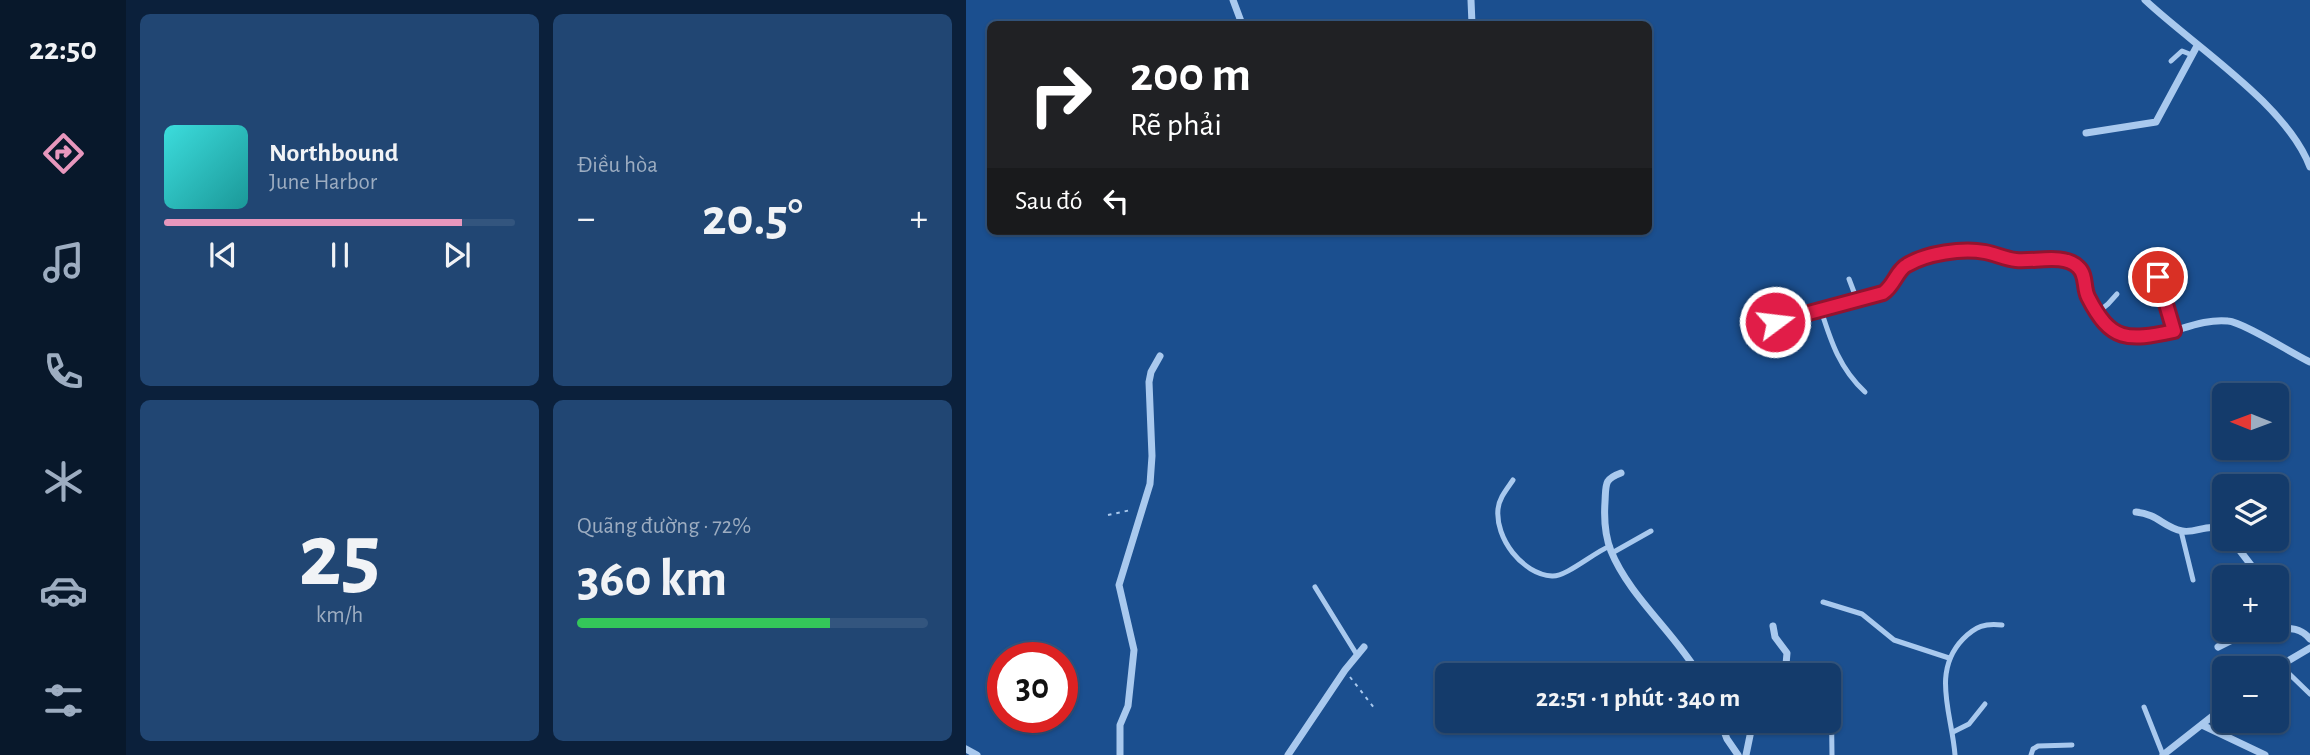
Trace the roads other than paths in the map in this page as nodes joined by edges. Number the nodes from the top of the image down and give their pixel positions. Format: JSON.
{"nodes":[{"id":1,"x":1233,"y":0,"type":"edge"},
{"id":2,"x":1471,"y":0,"type":"edge"},
{"id":3,"x":2145,"y":0,"type":"edge"},
{"id":4,"x":1241,"y":21,"type":"edge"},
{"id":5,"x":1472,"y":21,"type":"edge"},
{"id":6,"x":2197,"y":46,"type":"junction"},
{"id":7,"x":2192,"y":55,"type":"junction"},
{"id":8,"x":2171,"y":61,"type":"dead end"},
{"id":9,"x":2086,"y":133,"type":"dead end"},
{"id":10,"x":2310,"y":167,"type":"edge"},
{"id":11,"x":2158,"y":277,"type":"dead end"},
{"id":12,"x":1849,"y":279,"type":"dead end"},
{"id":13,"x":2117,"y":294,"type":"dead end"},
{"id":14,"x":1857,"y":300,"type":"junction"},
{"id":15,"x":1821,"y":310,"type":"junction"},
{"id":16,"x":2097,"y":313,"type":"junction"},
{"id":17,"x":1775,"y":322,"type":"dead end"},
{"id":18,"x":2174,"y":331,"type":"junction"},
{"id":19,"x":1160,"y":356,"type":"dead end"},
{"id":20,"x":2310,"y":362,"type":"edge"},
{"id":21,"x":1865,"y":392,"type":"dead end"},
{"id":22,"x":1621,"y":472,"type":"dead end"},
{"id":23,"x":1513,"y":480,"type":"dead end"},
{"id":24,"x":2136,"y":512,"type":"dead end"},
{"id":25,"x":2212,"y":527,"type":"edge"},
{"id":26,"x":1651,"y":531,"type":"dead end"},
{"id":27,"x":2181,"y":531,"type":"junction"},
{"id":28,"x":1611,"y":550,"type":"junction"},
{"id":29,"x":2240,"y":551,"type":"edge"},
{"id":30,"x":2251,"y":565,"type":"edge"},
{"id":31,"x":2193,"y":580,"type":"dead end"},
{"id":32,"x":1315,"y":587,"type":"dead end"},
{"id":33,"x":1823,"y":602,"type":"dead end"},
{"id":34,"x":2002,"y":625,"type":"dead end"},
{"id":35,"x":1773,"y":626,"type":"dead end"},
{"id":36,"x":2289,"y":629,"type":"edge"},
{"id":37,"x":2310,"y":639,"type":"edge"},
{"id":38,"x":2229,"y":642,"type":"edge"},
{"id":39,"x":1364,"y":647,"type":"dead end"},
{"id":40,"x":2218,"y":648,"type":"dead end"},
{"id":41,"x":2310,"y":648,"type":"edge"},
{"id":42,"x":1357,"y":655,"type":"junction"},
{"id":43,"x":1949,"y":658,"type":"junction"},
{"id":44,"x":2289,"y":661,"type":"edge"},
{"id":45,"x":1691,"y":663,"type":"edge"},
{"id":46,"x":1788,"y":663,"type":"edge"},
{"id":47,"x":2289,"y":676,"type":"edge"},
{"id":48,"x":2310,"y":694,"type":"edge"},
{"id":49,"x":1985,"y":704,"type":"dead end"},
{"id":50,"x":2144,"y":707,"type":"dead end"},
{"id":51,"x":2212,"y":717,"type":"edge"},
{"id":52,"x":2202,"y":726,"type":"junction"},
{"id":53,"x":1953,"y":732,"type":"junction"},
{"id":54,"x":1725,"y":733,"type":"edge"},
{"id":55,"x":1751,"y":733,"type":"edge"},
{"id":56,"x":1832,"y":733,"type":"edge"},
{"id":57,"x":2072,"y":745,"type":"dead end"},
{"id":58,"x":966,"y":749,"type":"edge"},
{"id":59,"x":976,"y":755,"type":"edge"},
{"id":60,"x":1120,"y":755,"type":"edge"},
{"id":61,"x":1287,"y":755,"type":"edge"},
{"id":62,"x":1738,"y":755,"type":"edge"},
{"id":63,"x":1746,"y":755,"type":"edge"},
{"id":64,"x":1832,"y":755,"type":"edge"},
{"id":65,"x":1955,"y":755,"type":"edge"},
{"id":66,"x":2031,"y":755,"type":"edge"},
{"id":67,"x":2163,"y":755,"type":"edge"},
{"id":68,"x":2265,"y":755,"type":"edge"}],
"edges":[{"from":1,"to":4,"type":"street"},
{"from":2,"to":5,"type":"street"},
{"from":3,"to":6,"type":"street"},
{"from":6,"to":7,"type":"street"},
{"from":6,"to":10,"type":"street"},
{"from":7,"to":8,"type":"lane"},
{"from":7,"to":9,"type":"street"},
{"from":11,"to":18,"type":"lane"},
{"from":12,"to":14,"type":"lane"},
{"from":13,"to":16,"type":"lane"},
{"from":14,"to":15,"type":"street"},
{"from":14,"to":16,"type":"street"},
{"from":15,"to":17,"type":"street"},
{"from":15,"to":21,"type":"lane"},
{"from":16,"to":18,"type":"street"},
{"from":18,"to":20,"type":"street"},
{"from":19,"to":60,"type":"street"},
{"from":22,"to":28,"type":"street"},
{"from":23,"to":28,"type":"lane"},
{"from":24,"to":27,"type":"street"},
{"from":25,"to":27,"type":"street"},
{"from":26,"to":28,"type":"lane"},
{"from":27,"to":31,"type":"lane"},
{"from":28,"to":45,"type":"street"},
{"from":29,"to":30,"type":"street"},
{"from":32,"to":42,"type":"lane"},
{"from":33,"to":43,"type":"lane"},
{"from":34,"to":43,"type":"lane"},
{"from":35,"to":46,"type":"street"},
{"from":36,"to":37,"type":"street"},
{"from":38,"to":40,"type":"street"},
{"from":39,"to":42,"type":"street"},
{"from":41,"to":44,"type":"street"},
{"from":42,"to":61,"type":"street"},
{"from":43,"to":53,"type":"lane"},
{"from":47,"to":48,"type":"lane"},
{"from":49,"to":53,"type":"lane"},
{"from":50,"to":67,"type":"lane"},
{"from":51,"to":52,"type":"street"},
{"from":52,"to":67,"type":"street"},
{"from":52,"to":68,"type":"street"},
{"from":53,"to":65,"type":"lane"},
{"from":54,"to":62,"type":"street"},
{"from":55,"to":63,"type":"street"},
{"from":56,"to":64,"type":"lane"},
{"from":57,"to":66,"type":"lane"},
{"from":58,"to":59,"type":"street"}]}
